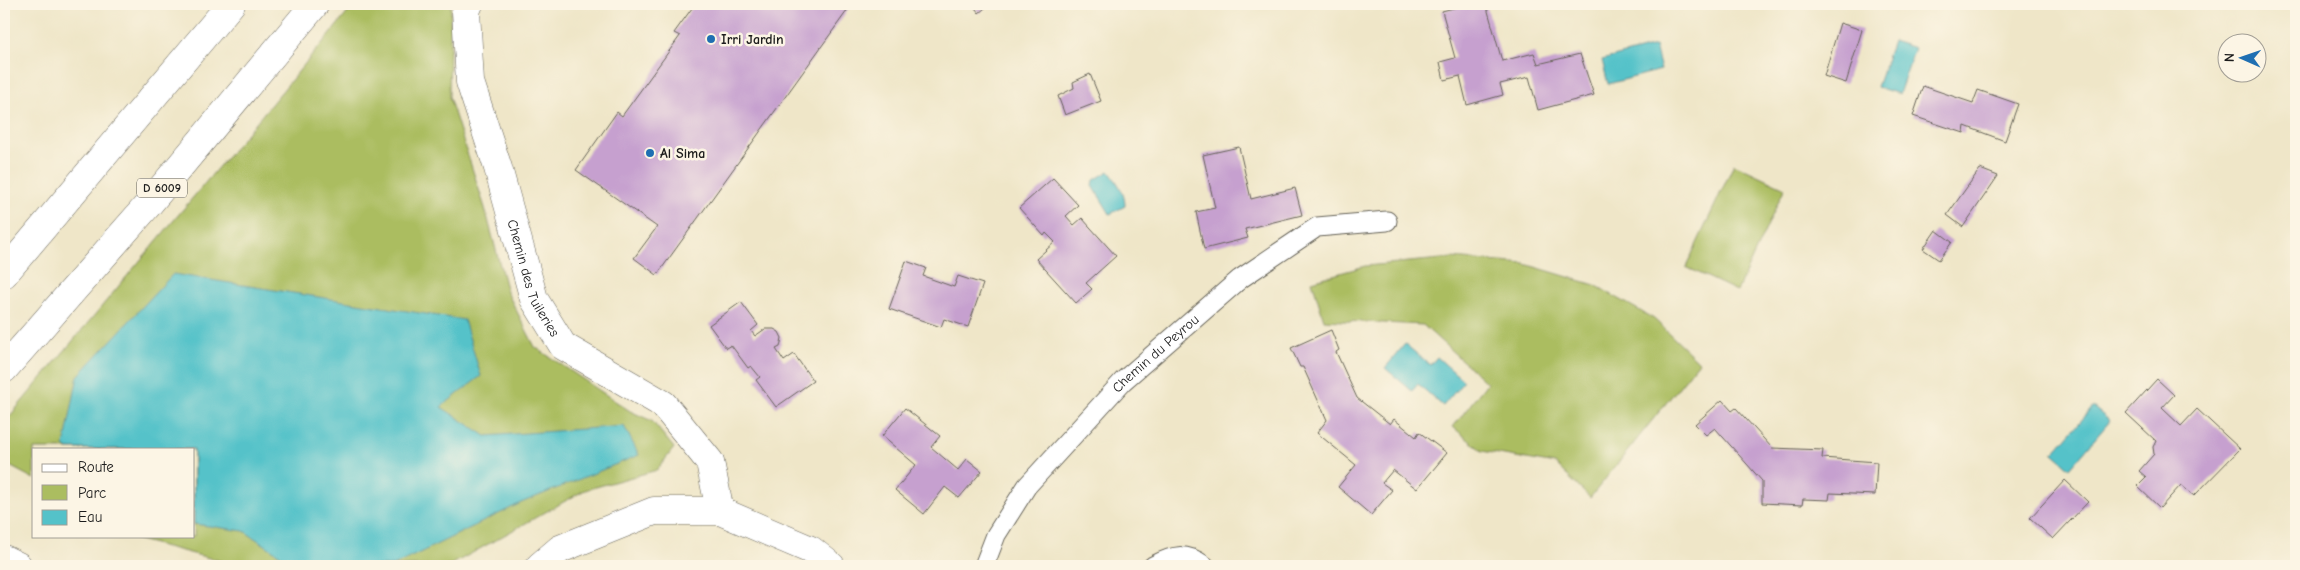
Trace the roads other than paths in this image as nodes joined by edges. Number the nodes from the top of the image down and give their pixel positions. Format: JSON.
{"nodes":[{"id":1,"x":231,"y":4,"type":"edge"},
{"id":2,"x":315,"y":4,"type":"edge"},
{"id":3,"x":469,"y":4,"type":"edge"},
{"id":4,"x":1387,"y":222,"type":"dead end"},
{"id":5,"x":4,"y":274,"type":"edge"},
{"id":6,"x":4,"y":369,"type":"edge"},
{"id":7,"x":720,"y":511,"type":"junction"},
{"id":8,"x":4,"y":558,"type":"edge"},
{"id":9,"x":18,"y":566,"type":"edge"},
{"id":10,"x":540,"y":566,"type":"edge"},
{"id":11,"x":831,"y":566,"type":"edge"},
{"id":12,"x":984,"y":566,"type":"edge"},
{"id":13,"x":1153,"y":566,"type":"edge"},
{"id":14,"x":1205,"y":566,"type":"edge"}],
"edges":[{"from":1,"to":5,"type":"street"},
{"from":2,"to":6,"type":"street","number":"D 6009"},
{"from":3,"to":7,"type":"street","name":"Chemin des Tuileries"},
{"from":4,"to":12,"type":"lane","name":"Chemin du Peyrou"},
{"from":7,"to":10,"type":"street"},
{"from":7,"to":11,"type":"street"},
{"from":8,"to":9,"type":"street"},
{"from":13,"to":14,"type":"lane"}]}
